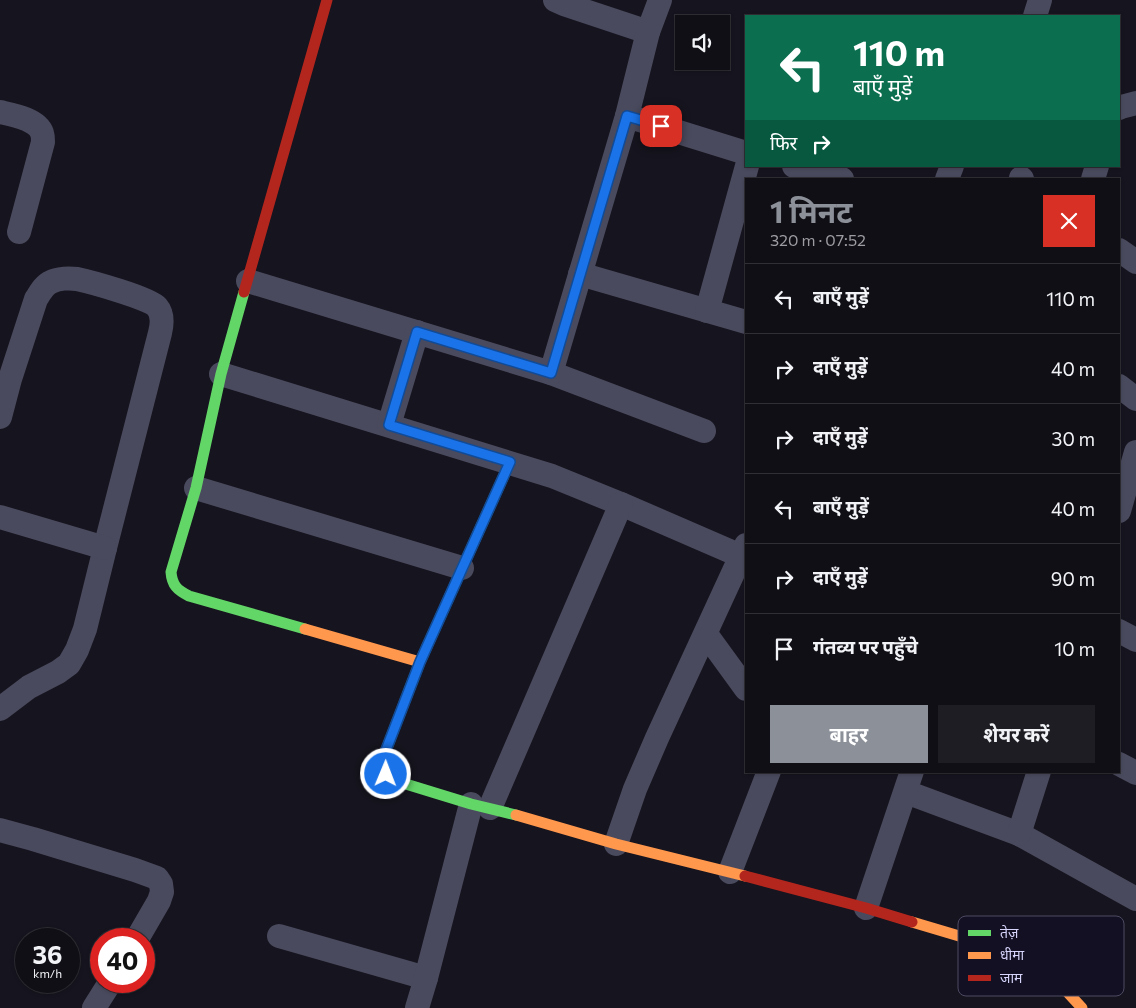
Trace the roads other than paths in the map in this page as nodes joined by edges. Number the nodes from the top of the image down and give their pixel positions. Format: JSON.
{"nodes":[{"id":1,"x":327,"y":0,"type":"edge"},
{"id":2,"x":555,"y":0,"type":"edge"},
{"id":3,"x":660,"y":0,"type":"edge"},
{"id":4,"x":1040,"y":0,"type":"edge"},
{"id":5,"x":1035,"y":15,"type":"edge"},
{"id":6,"x":648,"y":32,"type":"junction"},
{"id":7,"x":1136,"y":104,"type":"edge"},
{"id":8,"x":1120,"y":108,"type":"edge"},
{"id":9,"x":0,"y":112,"type":"edge"},
{"id":10,"x":627,"y":116,"type":"junction"},
{"id":11,"x":745,"y":154,"type":"edge"},
{"id":12,"x":747,"y":167,"type":"edge"},
{"id":13,"x":798,"y":167,"type":"edge"},
{"id":14,"x":838,"y":178,"type":"edge"},
{"id":15,"x":19,"y":232,"type":"dead end"},
{"id":16,"x":1120,"y":251,"type":"edge"},
{"id":17,"x":1136,"y":262,"type":"edge"},
{"id":18,"x":580,"y":274,"type":"junction"},
{"id":19,"x":248,"y":281,"type":"junction"},
{"id":20,"x":707,"y":311,"type":"junction"},
{"id":21,"x":745,"y":322,"type":"edge"},
{"id":22,"x":417,"y":332,"type":"junction"},
{"id":23,"x":551,"y":373,"type":"junction"},
{"id":24,"x":221,"y":374,"type":"junction"},
{"id":25,"x":5,"y":378,"type":"edge"},
{"id":26,"x":1120,"y":387,"type":"edge"},
{"id":27,"x":1136,"y":399,"type":"edge"},
{"id":28,"x":0,"y":417,"type":"edge"},
{"id":29,"x":389,"y":425,"type":"junction"},
{"id":30,"x":704,"y":432,"type":"dead end"},
{"id":31,"x":1136,"y":452,"type":"edge"},
{"id":32,"x":510,"y":462,"type":"junction"},
{"id":33,"x":196,"y":488,"type":"junction"},
{"id":34,"x":621,"y":504,"type":"junction"},
{"id":35,"x":1120,"y":508,"type":"edge"},
{"id":36,"x":1120,"y":512,"type":"edge"},
{"id":37,"x":0,"y":517,"type":"edge"},
{"id":38,"x":1136,"y":520,"type":"edge"},
{"id":39,"x":105,"y":548,"type":"junction"},
{"id":40,"x":744,"y":551,"type":"edge"},
{"id":41,"x":462,"y":568,"type":"junction"},
{"id":42,"x":1120,"y":632,"type":"edge"},
{"id":43,"x":706,"y":634,"type":"junction"},
{"id":44,"x":1136,"y":640,"type":"edge"},
{"id":45,"x":420,"y":662,"type":"junction"},
{"id":46,"x":745,"y":688,"type":"edge"},
{"id":47,"x":0,"y":709,"type":"edge"},
{"id":48,"x":1120,"y":765,"type":"edge"},
{"id":49,"x":768,"y":773,"type":"edge"},
{"id":50,"x":1038,"y":773,"type":"edge"},
{"id":51,"x":1136,"y":773,"type":"edge"},
{"id":52,"x":909,"y":782,"type":"edge"},
{"id":53,"x":481,"y":806,"type":"junction"},
{"id":54,"x":0,"y":830,"type":"edge"},
{"id":55,"x":1019,"y":834,"type":"junction"},
{"id":56,"x":616,"y":844,"type":"junction"},
{"id":57,"x":730,"y":872,"type":"junction"},
{"id":58,"x":1136,"y":899,"type":"edge"},
{"id":59,"x":866,"y":908,"type":"junction"},
{"id":60,"x":143,"y":928,"type":"edge"},
{"id":61,"x":958,"y":935,"type":"edge"},
{"id":62,"x":279,"y":936,"type":"dead end"},
{"id":63,"x":426,"y":978,"type":"junction"},
{"id":64,"x":103,"y":993,"type":"edge"},
{"id":65,"x":1071,"y":996,"type":"edge"},
{"id":66,"x":94,"y":1008,"type":"edge"},
{"id":67,"x":417,"y":1008,"type":"edge"},
{"id":68,"x":1082,"y":1008,"type":"edge"}],
"edges":[{"from":1,"to":19,"type":"street"},
{"from":2,"to":6,"type":"street"},
{"from":3,"to":6,"type":"street"},
{"from":4,"to":5,"type":"street"},
{"from":6,"to":10,"type":"street"},
{"from":7,"to":8,"type":"street"},
{"from":9,"to":15,"type":"street"},
{"from":10,"to":11,"type":"street"},
{"from":10,"to":18,"type":"street"},
{"from":12,"to":20,"type":"street"},
{"from":13,"to":14,"type":"street"},
{"from":16,"to":17,"type":"street"},
{"from":18,"to":20,"type":"street"},
{"from":18,"to":23,"type":"street"},
{"from":19,"to":22,"type":"street"},
{"from":19,"to":24,"type":"street"},
{"from":20,"to":21,"type":"street"},
{"from":22,"to":23,"type":"street"},
{"from":22,"to":29,"type":"street"},
{"from":23,"to":30,"type":"street"},
{"from":24,"to":29,"type":"street"},
{"from":24,"to":33,"type":"street"},
{"from":25,"to":28,"type":"street"},
{"from":25,"to":39,"type":"street"},
{"from":26,"to":27,"type":"street"},
{"from":29,"to":32,"type":"street"},
{"from":31,"to":35,"type":"street"},
{"from":32,"to":34,"type":"street"},
{"from":32,"to":41,"type":"street"},
{"from":33,"to":41,"type":"street"},
{"from":33,"to":45,"type":"street"},
{"from":34,"to":40,"type":"street"},
{"from":34,"to":53,"type":"street"},
{"from":36,"to":38,"type":"street"},
{"from":37,"to":39,"type":"street"},
{"from":39,"to":47,"type":"street"},
{"from":40,"to":43,"type":"street"},
{"from":41,"to":45,"type":"street"},
{"from":42,"to":44,"type":"street"},
{"from":43,"to":46,"type":"street"},
{"from":43,"to":56,"type":"street"},
{"from":45,"to":53,"type":"street"},
{"from":48,"to":51,"type":"street"},
{"from":49,"to":57,"type":"street"},
{"from":50,"to":55,"type":"street"},
{"from":52,"to":55,"type":"street"},
{"from":52,"to":59,"type":"street"},
{"from":53,"to":56,"type":"street"},
{"from":53,"to":63,"type":"street"},
{"from":54,"to":60,"type":"street"},
{"from":55,"to":58,"type":"street"},
{"from":56,"to":57,"type":"street"},
{"from":57,"to":59,"type":"street"},
{"from":59,"to":61,"type":"street"},
{"from":62,"to":63,"type":"street"},
{"from":63,"to":67,"type":"street"},
{"from":64,"to":66,"type":"street"},
{"from":65,"to":68,"type":"street"}]}
